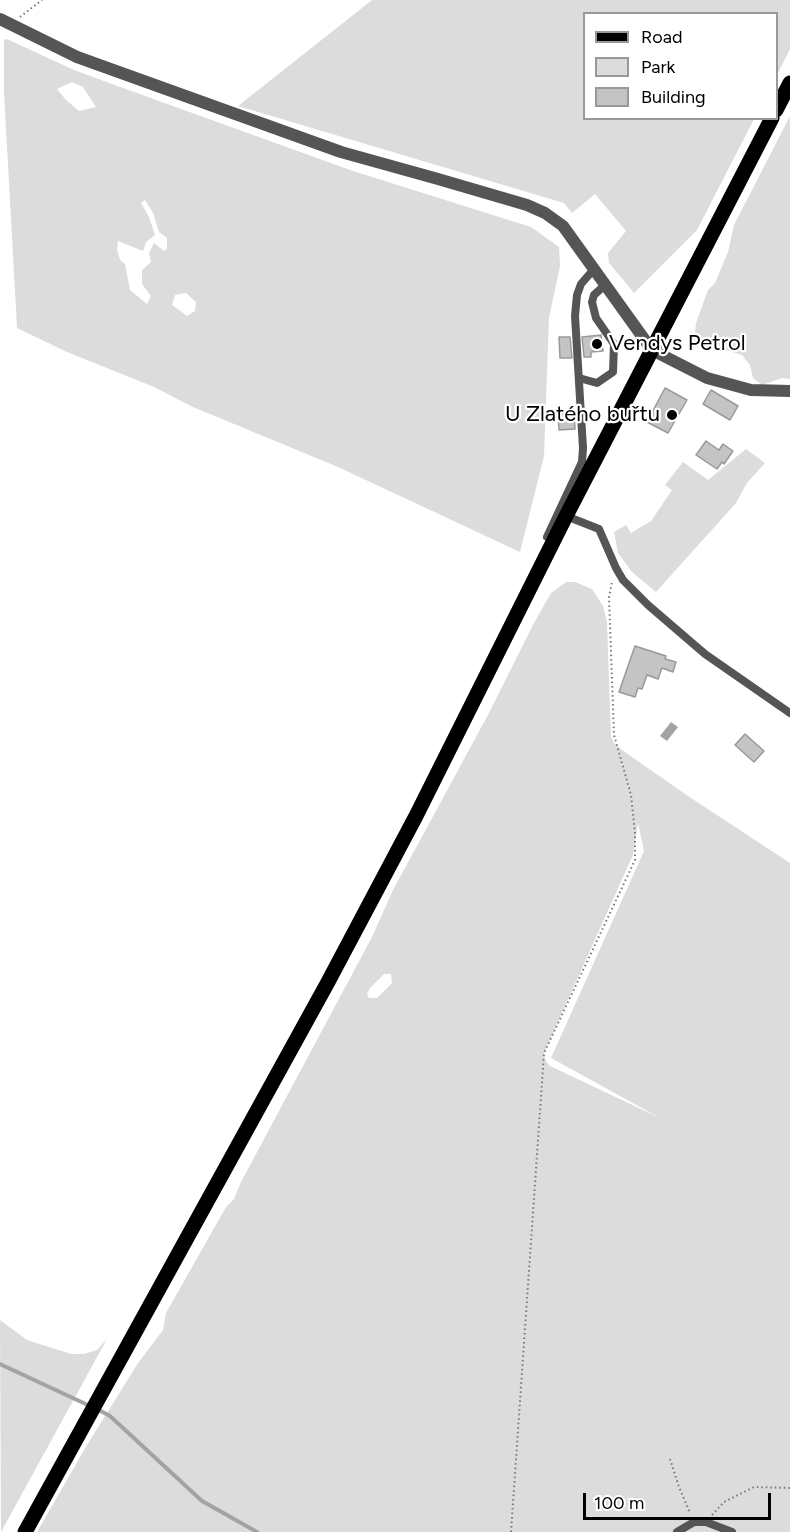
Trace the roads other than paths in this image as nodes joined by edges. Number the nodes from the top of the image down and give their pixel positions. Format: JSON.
{"nodes":[{"id":1,"x":4,"y":22,"type":"edge"},
{"id":2,"x":790,"y":84,"type":"edge"},
{"id":3,"x":778,"y":108,"type":"edge"},
{"id":4,"x":771,"y":120,"type":"edge"},
{"id":5,"x":594,"y":269,"type":"junction"},
{"id":6,"x":606,"y":284,"type":"junction"},
{"id":7,"x":652,"y":350,"type":"junction"},
{"id":8,"x":579,"y":378,"type":"junction"},
{"id":9,"x":790,"y":391,"type":"edge"},
{"id":10,"x":566,"y":516,"type":"junction"},
{"id":11,"x":495,"y":657,"type":"junction"},
{"id":12,"x":790,"y":712,"type":"edge"},
{"id":13,"x":25,"y":1532,"type":"edge"},
{"id":14,"x":677,"y":1532,"type":"edge"},
{"id":15,"x":732,"y":1532,"type":"edge"}],
"edges":[{"from":1,"to":5,"type":"street"},
{"from":2,"to":3,"type":"main road"},
{"from":4,"to":7,"type":"main road"},
{"from":5,"to":6,"type":"street"},
{"from":5,"to":8,"type":"lane"},
{"from":6,"to":7,"type":"street"},
{"from":6,"to":8,"type":"lane"},
{"from":7,"to":9,"type":"street"},
{"from":7,"to":10,"type":"main road"},
{"from":8,"to":11,"type":"lane"},
{"from":10,"to":11,"type":"main road"},
{"from":10,"to":12,"type":"lane"},
{"from":11,"to":13,"type":"main road"},
{"from":14,"to":15,"type":"lane"}]}
